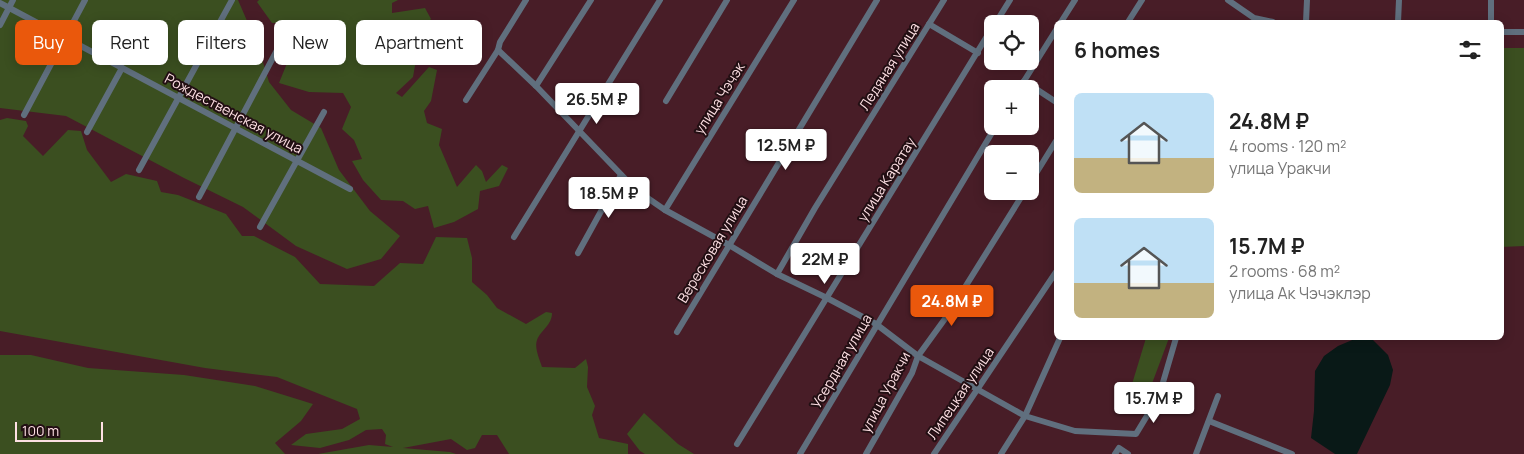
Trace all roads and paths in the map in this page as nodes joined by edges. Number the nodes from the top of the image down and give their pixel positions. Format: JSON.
{"nodes":[{"id":1,"x":13,"y":0,"type":"edge"},
{"id":2,"x":85,"y":0,"type":"edge"},
{"id":3,"x":232,"y":0,"type":"edge"},
{"id":4,"x":526,"y":0,"type":"edge"},
{"id":5,"x":591,"y":0,"type":"edge"},
{"id":6,"x":660,"y":0,"type":"edge"},
{"id":7,"x":727,"y":0,"type":"edge"},
{"id":8,"x":794,"y":0,"type":"edge"},
{"id":9,"x":877,"y":0,"type":"edge"},
{"id":10,"x":944,"y":0,"type":"edge"},
{"id":11,"x":1010,"y":0,"type":"edge"},
{"id":12,"x":1075,"y":0,"type":"edge"},
{"id":13,"x":1142,"y":0,"type":"edge"},
{"id":14,"x":1228,"y":0,"type":"edge"},
{"id":15,"x":1307,"y":0,"type":"edge"},
{"id":16,"x":1399,"y":0,"type":"edge"},
{"id":17,"x":1491,"y":0,"type":"edge"},
{"id":18,"x":0,"y":3,"type":"edge"},
{"id":19,"x":9,"y":8,"type":"junction"},
{"id":20,"x":1001,"y":15,"type":"edge"},
{"id":21,"x":31,"y":20,"type":"edge"},
{"id":22,"x":74,"y":20,"type":"edge"},
{"id":23,"x":1062,"y":20,"type":"edge"},
{"id":24,"x":1129,"y":20,"type":"edge"},
{"id":25,"x":1258,"y":20,"type":"edge"},
{"id":26,"x":1306,"y":20,"type":"edge"},
{"id":27,"x":1398,"y":20,"type":"edge"},
{"id":28,"x":1491,"y":20,"type":"edge"},
{"id":29,"x":0,"y":24,"type":"edge"},
{"id":30,"x":929,"y":24,"type":"junction"},
{"id":31,"x":1504,"y":32,"type":"edge"},
{"id":32,"x":1524,"y":32,"type":"edge"},
{"id":33,"x":1054,"y":33,"type":"edge"},
{"id":34,"x":984,"y":42,"type":"edge"},
{"id":35,"x":82,"y":47,"type":"edge"},
{"id":36,"x":498,"y":50,"type":"junction"},
{"id":37,"x":978,"y":53,"type":"junction"},
{"id":38,"x":274,"y":56,"type":"edge"},
{"id":39,"x":51,"y":65,"type":"edge"},
{"id":40,"x":122,"y":68,"type":"junction"},
{"id":41,"x":1025,"y":80,"type":"edge"},
{"id":42,"x":536,"y":86,"type":"junction"},
{"id":43,"x":1039,"y":91,"type":"edge"},
{"id":44,"x":178,"y":98,"type":"junction"},
{"id":45,"x":466,"y":100,"type":"dead end"},
{"id":46,"x":666,"y":101,"type":"dead end"},
{"id":47,"x":1054,"y":101,"type":"edge"},
{"id":48,"x":324,"y":112,"type":"dead end"},
{"id":49,"x":24,"y":115,"type":"dead end"},
{"id":50,"x":236,"y":128,"type":"junction"},
{"id":51,"x":87,"y":132,"type":"dead end"},
{"id":52,"x":580,"y":133,"type":"junction"},
{"id":53,"x":991,"y":135,"type":"edge"},
{"id":54,"x":1054,"y":144,"type":"edge"},
{"id":55,"x":297,"y":161,"type":"junction"},
{"id":56,"x":1039,"y":168,"type":"edge"},
{"id":57,"x":139,"y":170,"type":"dead end"},
{"id":58,"x":621,"y":175,"type":"junction"},
{"id":59,"x":350,"y":189,"type":"dead end"},
{"id":60,"x":199,"y":197,"type":"dead end"},
{"id":61,"x":1019,"y":200,"type":"edge"},
{"id":62,"x":665,"y":210,"type":"junction"},
{"id":63,"x":260,"y":228,"type":"dead end"},
{"id":64,"x":514,"y":237,"type":"dead end"},
{"id":65,"x":729,"y":245,"type":"junction"},
{"id":66,"x":578,"y":253,"type":"dead end"},
{"id":67,"x":776,"y":274,"type":"junction"},
{"id":68,"x":1054,"y":276,"type":"edge"},
{"id":69,"x":827,"y":298,"type":"junction"},
{"id":70,"x":876,"y":324,"type":"junction"},
{"id":71,"x":676,"y":332,"type":"dead end"},
{"id":72,"x":1059,"y":340,"type":"edge"},
{"id":73,"x":1175,"y":340,"type":"edge"},
{"id":74,"x":918,"y":356,"type":"junction"},
{"id":75,"x":978,"y":389,"type":"junction"},
{"id":76,"x":1218,"y":396,"type":"dead end"},
{"id":77,"x":1025,"y":416,"type":"junction"},
{"id":78,"x":1209,"y":421,"type":"junction"},
{"id":79,"x":737,"y":444,"type":"dead end"},
{"id":80,"x":1277,"y":451,"type":"edge"},
{"id":81,"x":800,"y":454,"type":"edge"},
{"id":82,"x":866,"y":454,"type":"edge"},
{"id":83,"x":934,"y":454,"type":"edge"},
{"id":84,"x":1001,"y":454,"type":"edge"},
{"id":85,"x":1115,"y":454,"type":"edge"},
{"id":86,"x":1128,"y":454,"type":"edge"},
{"id":87,"x":1196,"y":454,"type":"edge"},
{"id":88,"x":1292,"y":454,"type":"edge"}],
"edges":[{"from":1,"to":19,"type":"street"},
{"from":2,"to":22,"type":"street"},
{"from":3,"to":44,"type":"street"},
{"from":4,"to":36,"type":"street"},
{"from":5,"to":42,"type":"street"},
{"from":6,"to":52,"type":"street"},
{"from":7,"to":46,"type":"street"},
{"from":8,"to":62,"type":"street","name":"улица Чэчэк"},
{"from":9,"to":65,"type":"street","name":"Вересковая улица"},
{"from":10,"to":30,"type":"street","name":"Ледяная улица"},
{"from":11,"to":20,"type":"street"},
{"from":12,"to":23,"type":"street"},
{"from":13,"to":24,"type":"street"},
{"from":14,"to":25,"type":"street"},
{"from":15,"to":26,"type":"street"},
{"from":16,"to":27,"type":"street"},
{"from":17,"to":28,"type":"street"},
{"from":18,"to":19,"type":"street","name":"Рождественская улица"},
{"from":19,"to":21,"type":"street","name":"Рождественская улица"},
{"from":19,"to":29,"type":"street"},
{"from":30,"to":37,"type":"street"},
{"from":30,"to":67,"type":"street","name":"Ледяная улица"},
{"from":31,"to":32,"type":"street"},
{"from":33,"to":41,"type":"street"},
{"from":34,"to":37,"type":"street","name":"улица Каратау"},
{"from":35,"to":40,"type":"street","name":"Рождественская улица"},
{"from":36,"to":42,"type":"street"},
{"from":36,"to":45,"type":"street"},
{"from":37,"to":69,"type":"street","name":"улица Каратау"},
{"from":38,"to":50,"type":"street"},
{"from":39,"to":49,"type":"street"},
{"from":40,"to":44,"type":"street","name":"Рождественская улица"},
{"from":40,"to":51,"type":"street"},
{"from":42,"to":52,"type":"street"},
{"from":43,"to":47,"type":"street"},
{"from":44,"to":50,"type":"street","name":"Рождественская улица"},
{"from":44,"to":57,"type":"street"},
{"from":48,"to":55,"type":"street"},
{"from":50,"to":55,"type":"street","name":"Рождественская улица"},
{"from":50,"to":60,"type":"street"},
{"from":52,"to":58,"type":"street"},
{"from":52,"to":64,"type":"street"},
{"from":53,"to":70,"type":"street","name":"Усердная улица"},
{"from":54,"to":56,"type":"street"},
{"from":55,"to":59,"type":"street","name":"Рождественская улица"},
{"from":55,"to":63,"type":"street"},
{"from":58,"to":62,"type":"street"},
{"from":58,"to":66,"type":"street"},
{"from":61,"to":74,"type":"street","name":"улица Уракчи"},
{"from":62,"to":65,"type":"street"},
{"from":65,"to":67,"type":"street"},
{"from":65,"to":71,"type":"street","name":"Вересковая улица"},
{"from":67,"to":69,"type":"street"},
{"from":68,"to":75,"type":"street","name":"Липецкая улица"},
{"from":69,"to":70,"type":"street"},
{"from":69,"to":79,"type":"street","name":"улица Каратау"},
{"from":70,"to":74,"type":"street"},
{"from":70,"to":81,"type":"street","name":"Усердная улица"},
{"from":72,"to":77,"type":"street"},
{"from":73,"to":77,"type":"street"},
{"from":74,"to":75,"type":"street"},
{"from":74,"to":82,"type":"street","name":"улица Уракчи"},
{"from":75,"to":77,"type":"street"},
{"from":75,"to":83,"type":"street","name":"Липецкая улица"},
{"from":76,"to":78,"type":"street"},
{"from":77,"to":84,"type":"street"},
{"from":78,"to":80,"type":"street"},
{"from":78,"to":87,"type":"street"},
{"from":80,"to":88,"type":"street"},
{"from":85,"to":86,"type":"street"}]}
